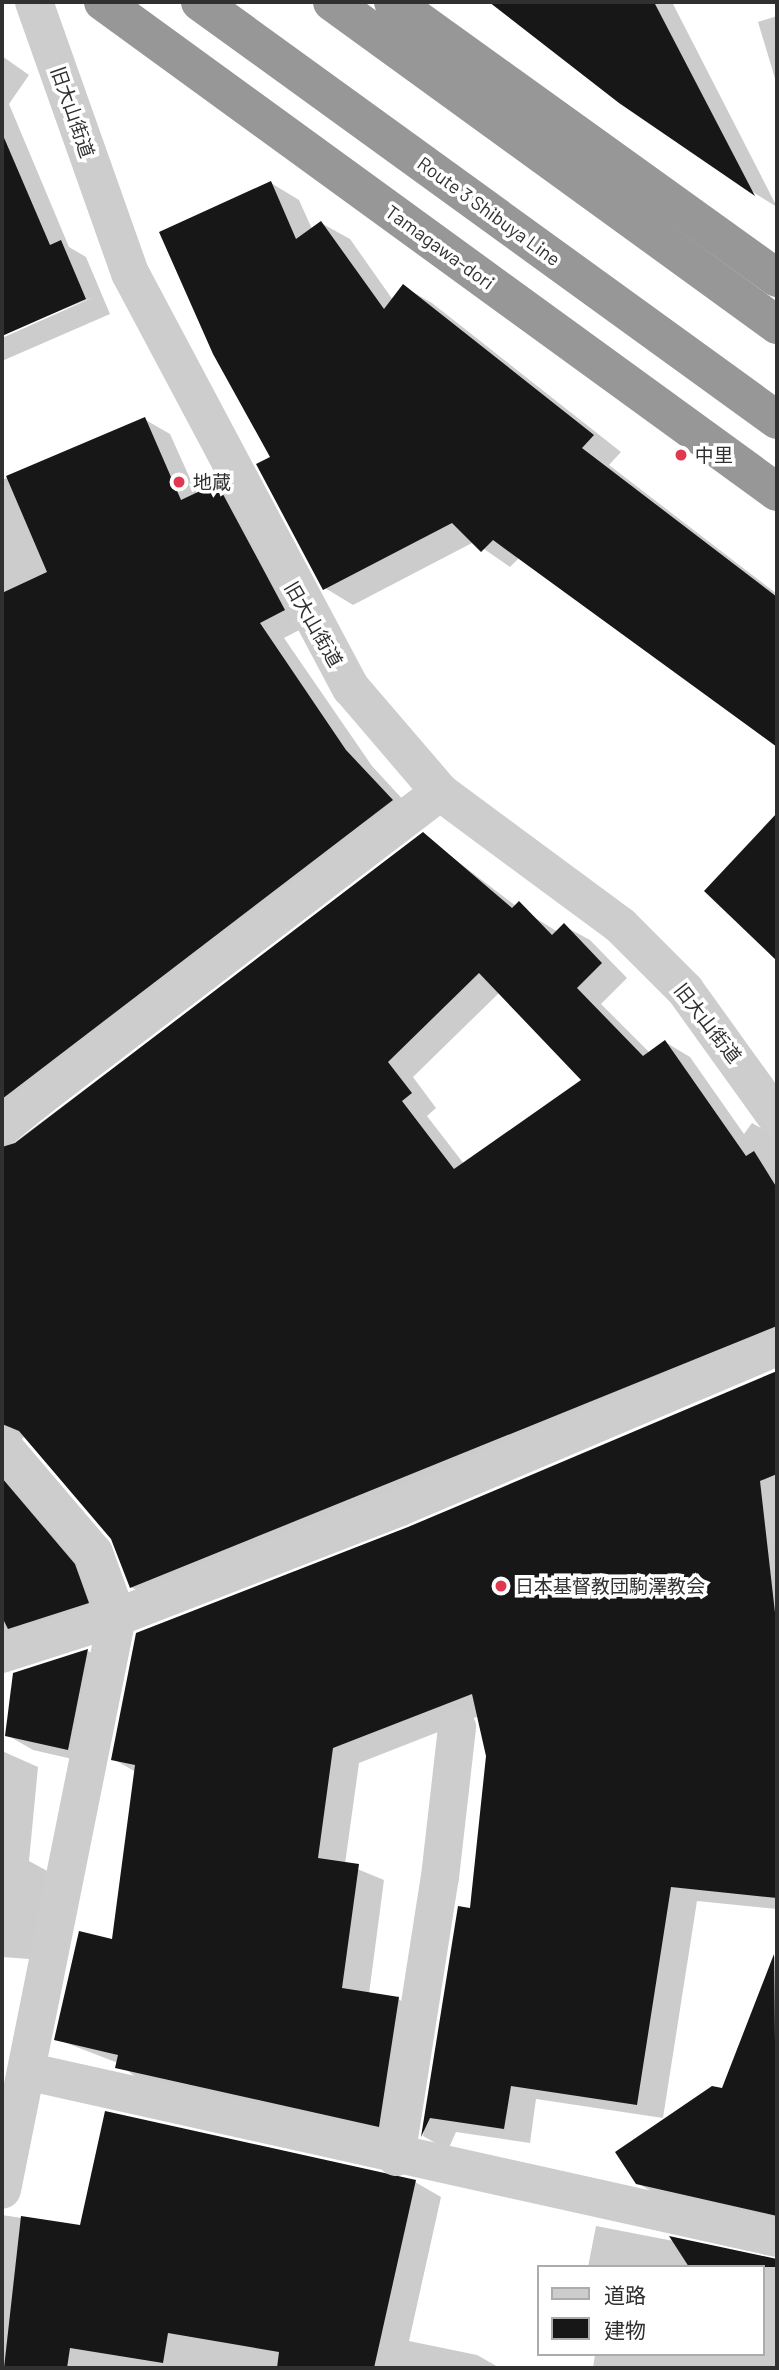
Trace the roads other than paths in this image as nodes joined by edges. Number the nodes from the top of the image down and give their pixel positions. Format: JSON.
{"nodes":[{"id":1,"x":34,"y":2,"type":"edge"},
{"id":2,"x":103,"y":2,"type":"edge"},
{"id":3,"x":200,"y":2,"type":"edge"},
{"id":4,"x":332,"y":2,"type":"edge"},
{"id":5,"x":393,"y":2,"type":"edge"},
{"id":6,"x":777,"y":278,"type":"edge"},
{"id":7,"x":777,"y":325,"type":"edge"},
{"id":8,"x":777,"y":420,"type":"edge"},
{"id":9,"x":777,"y":492,"type":"edge"},
{"id":10,"x":440,"y":792,"type":"junction"},
{"id":11,"x":777,"y":1118,"type":"edge"},
{"id":12,"x":2,"y":1126,"type":"edge"},
{"id":13,"x":777,"y":1347,"type":"edge"},
{"id":14,"x":2,"y":1445,"type":"edge"},
{"id":15,"x":117,"y":1617,"type":"junction"},
{"id":16,"x":2,"y":1654,"type":"edge"},
{"id":17,"x":457,"y":1727,"type":"dead end"},
{"id":18,"x":30,"y":2072,"type":"junction"},
{"id":19,"x":396,"y":2157,"type":"junction"},
{"id":20,"x":2,"y":2190,"type":"edge"},
{"id":21,"x":777,"y":2238,"type":"edge"}],
"edges":[{"from":1,"to":10,"type":"street","name":"旧大山街道"},
{"from":2,"to":9,"type":"highway","name":"Tamagawa-dori"},
{"from":3,"to":8,"type":"highway","name":"Route 3 Shibuya Line"},
{"from":4,"to":7,"type":"highway"},
{"from":5,"to":6,"type":"highway"},
{"from":10,"to":11,"type":"street","name":"旧大山街道"},
{"from":10,"to":12,"type":"street"},
{"from":13,"to":15,"type":"street"},
{"from":14,"to":15,"type":"street"},
{"from":15,"to":16,"type":"street"},
{"from":15,"to":18,"type":"street"},
{"from":17,"to":19,"type":"street"},
{"from":18,"to":19,"type":"street"},
{"from":18,"to":20,"type":"street"},
{"from":19,"to":21,"type":"street"}]}
